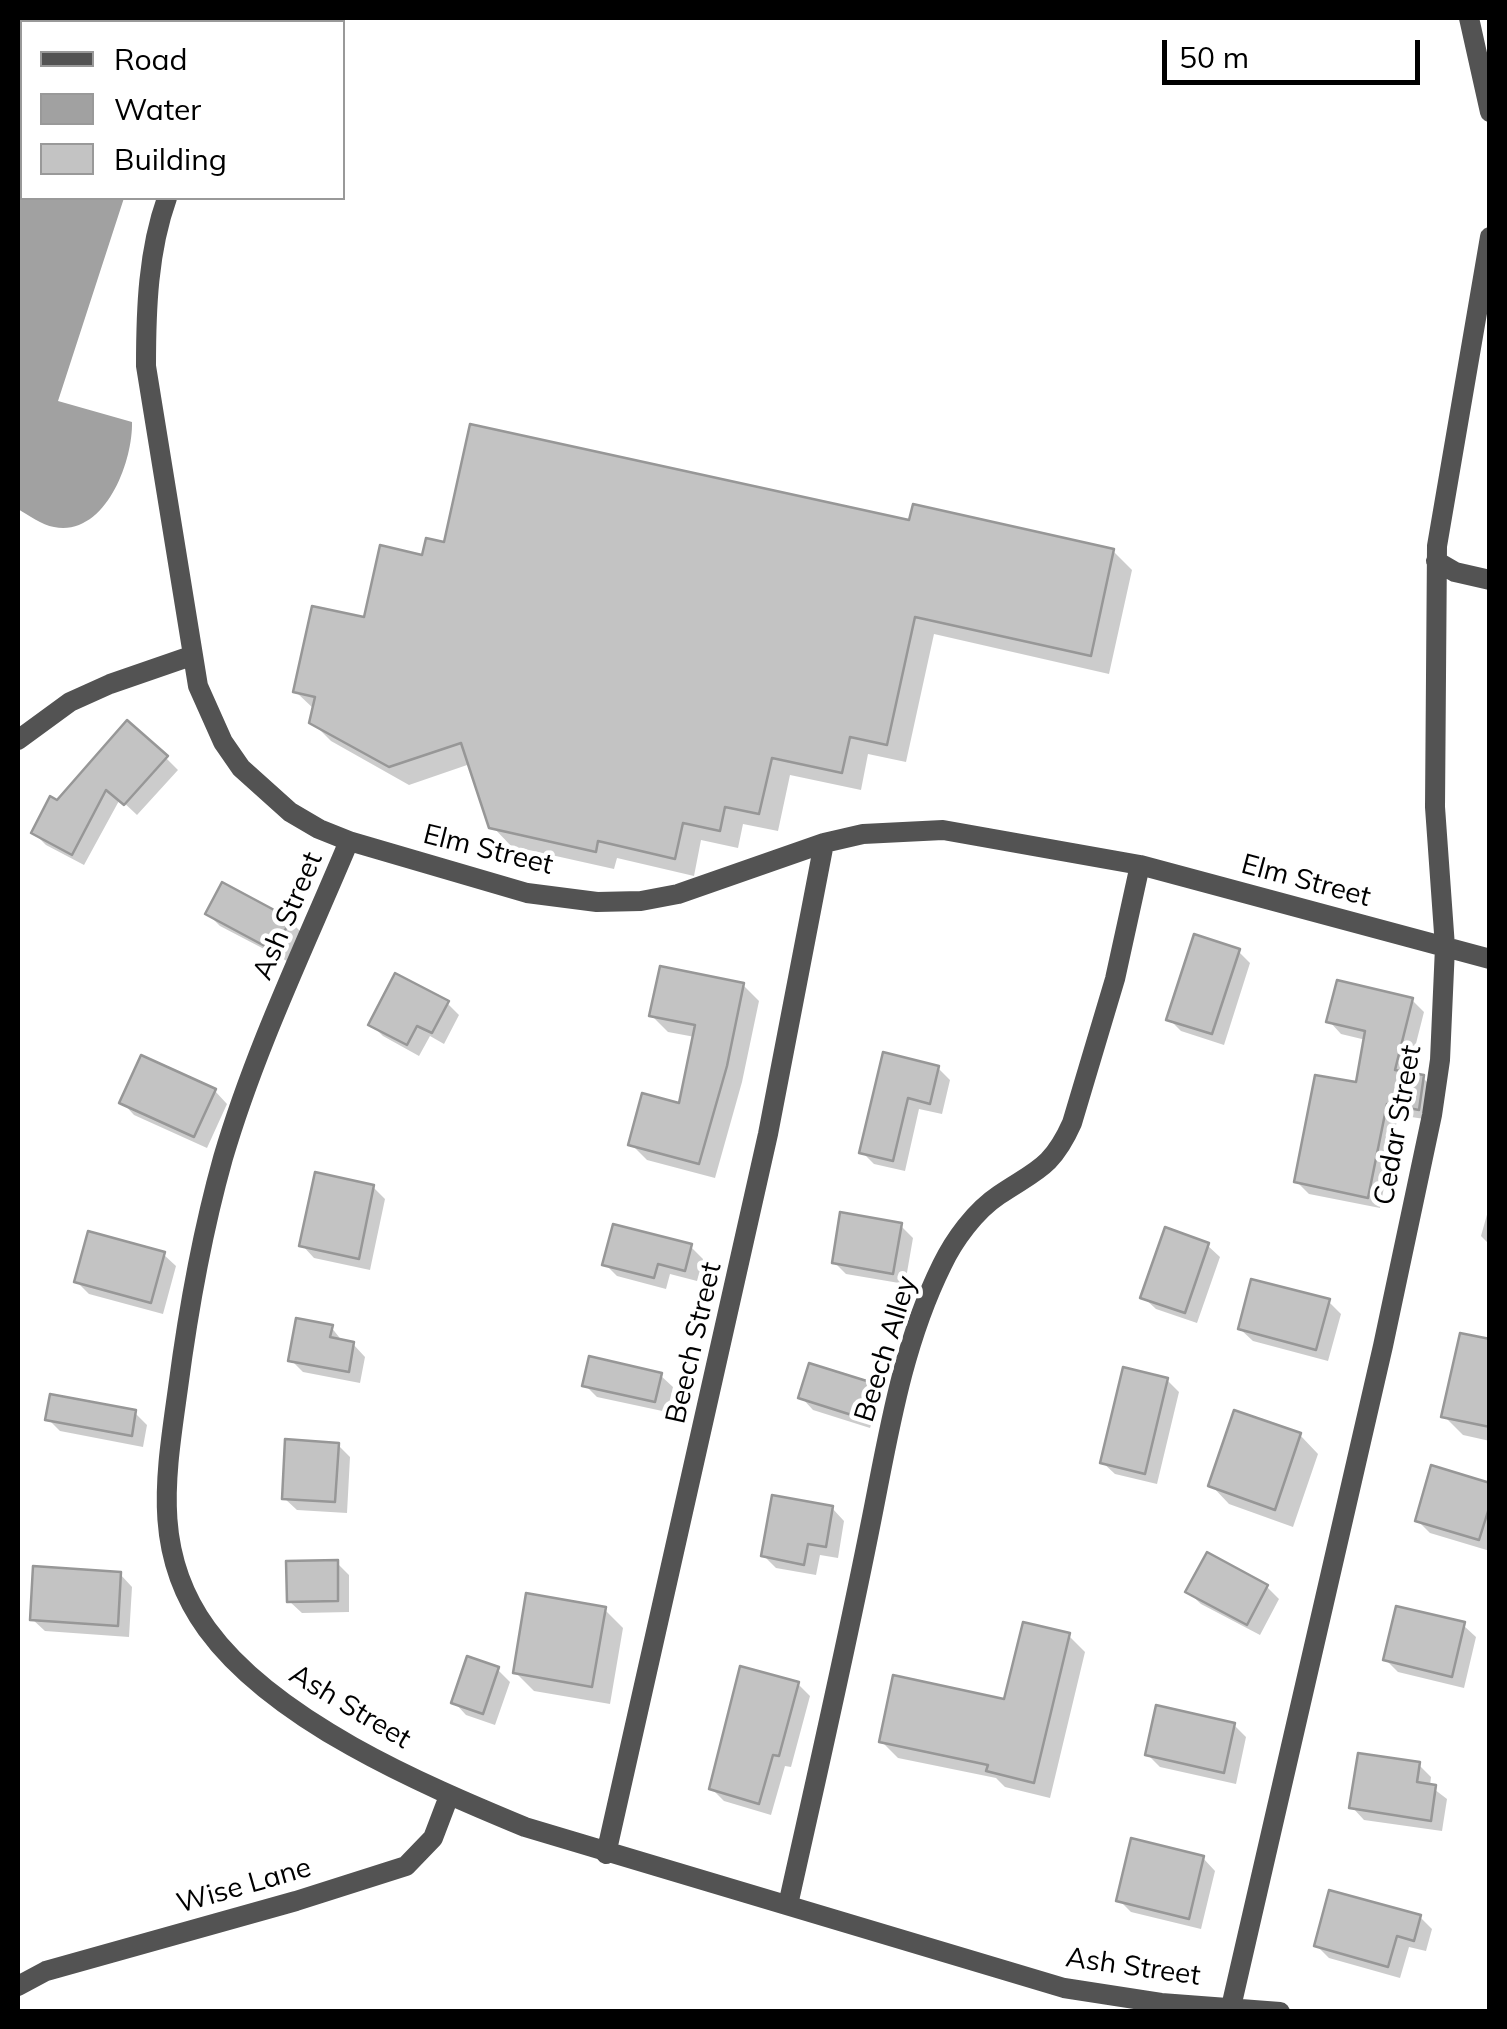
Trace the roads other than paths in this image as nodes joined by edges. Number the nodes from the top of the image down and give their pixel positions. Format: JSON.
{"nodes":[{"id":1,"x":1469,"y":18,"type":"edge"},
{"id":2,"x":1490,"y":112,"type":"edge"},
{"id":3,"x":166,"y":200,"type":"edge"},
{"id":4,"x":1490,"y":237,"type":"edge"},
{"id":5,"x":1436,"y":561,"type":"junction"},
{"id":6,"x":1490,"y":580,"type":"edge"},
{"id":7,"x":191,"y":656,"type":"junction"},
{"id":8,"x":18,"y":740,"type":"edge"},
{"id":9,"x":349,"y":841,"type":"junction"},
{"id":10,"x":824,"y":842,"type":"junction"},
{"id":11,"x":1140,"y":865,"type":"junction"},
{"id":12,"x":1445,"y":947,"type":"junction"},
{"id":13,"x":1490,"y":959,"type":"edge"},
{"id":14,"x":449,"y":1796,"type":"junction"},
{"id":15,"x":606,"y":1854,"type":"junction"},
{"id":16,"x":788,"y":1904,"type":"junction"},
{"id":17,"x":18,"y":1986,"type":"edge"},
{"id":18,"x":1231,"y":2007,"type":"junction"},
{"id":19,"x":1280,"y":2012,"type":"edge"}],
"edges":[{"from":1,"to":2,"type":"street"},
{"from":3,"to":7,"type":"street","name":"Elm Street"},
{"from":4,"to":5,"type":"street","name":"Cedar Street"},
{"from":5,"to":6,"type":"street"},
{"from":5,"to":12,"type":"street","name":"Cedar Street"},
{"from":7,"to":8,"type":"street"},
{"from":7,"to":9,"type":"street","name":"Elm Street"},
{"from":9,"to":10,"type":"street","name":"Elm Street"},
{"from":9,"to":14,"type":"street","name":"Ash Street"},
{"from":10,"to":11,"type":"street","name":"Elm Street"},
{"from":10,"to":15,"type":"street","name":"Beech Street"},
{"from":11,"to":12,"type":"street","name":"Elm Street"},
{"from":11,"to":16,"type":"street","name":"Beech Alley"},
{"from":12,"to":13,"type":"street","name":"Elm Street"},
{"from":12,"to":18,"type":"street","name":"Cedar Street"},
{"from":14,"to":15,"type":"street","name":"Ash Street"},
{"from":14,"to":17,"type":"street","name":"Wise Lane"},
{"from":15,"to":16,"type":"street","name":"Ash Street"},
{"from":16,"to":18,"type":"street","name":"Ash Street"},
{"from":18,"to":19,"type":"street","name":"Ash Street"}]}
